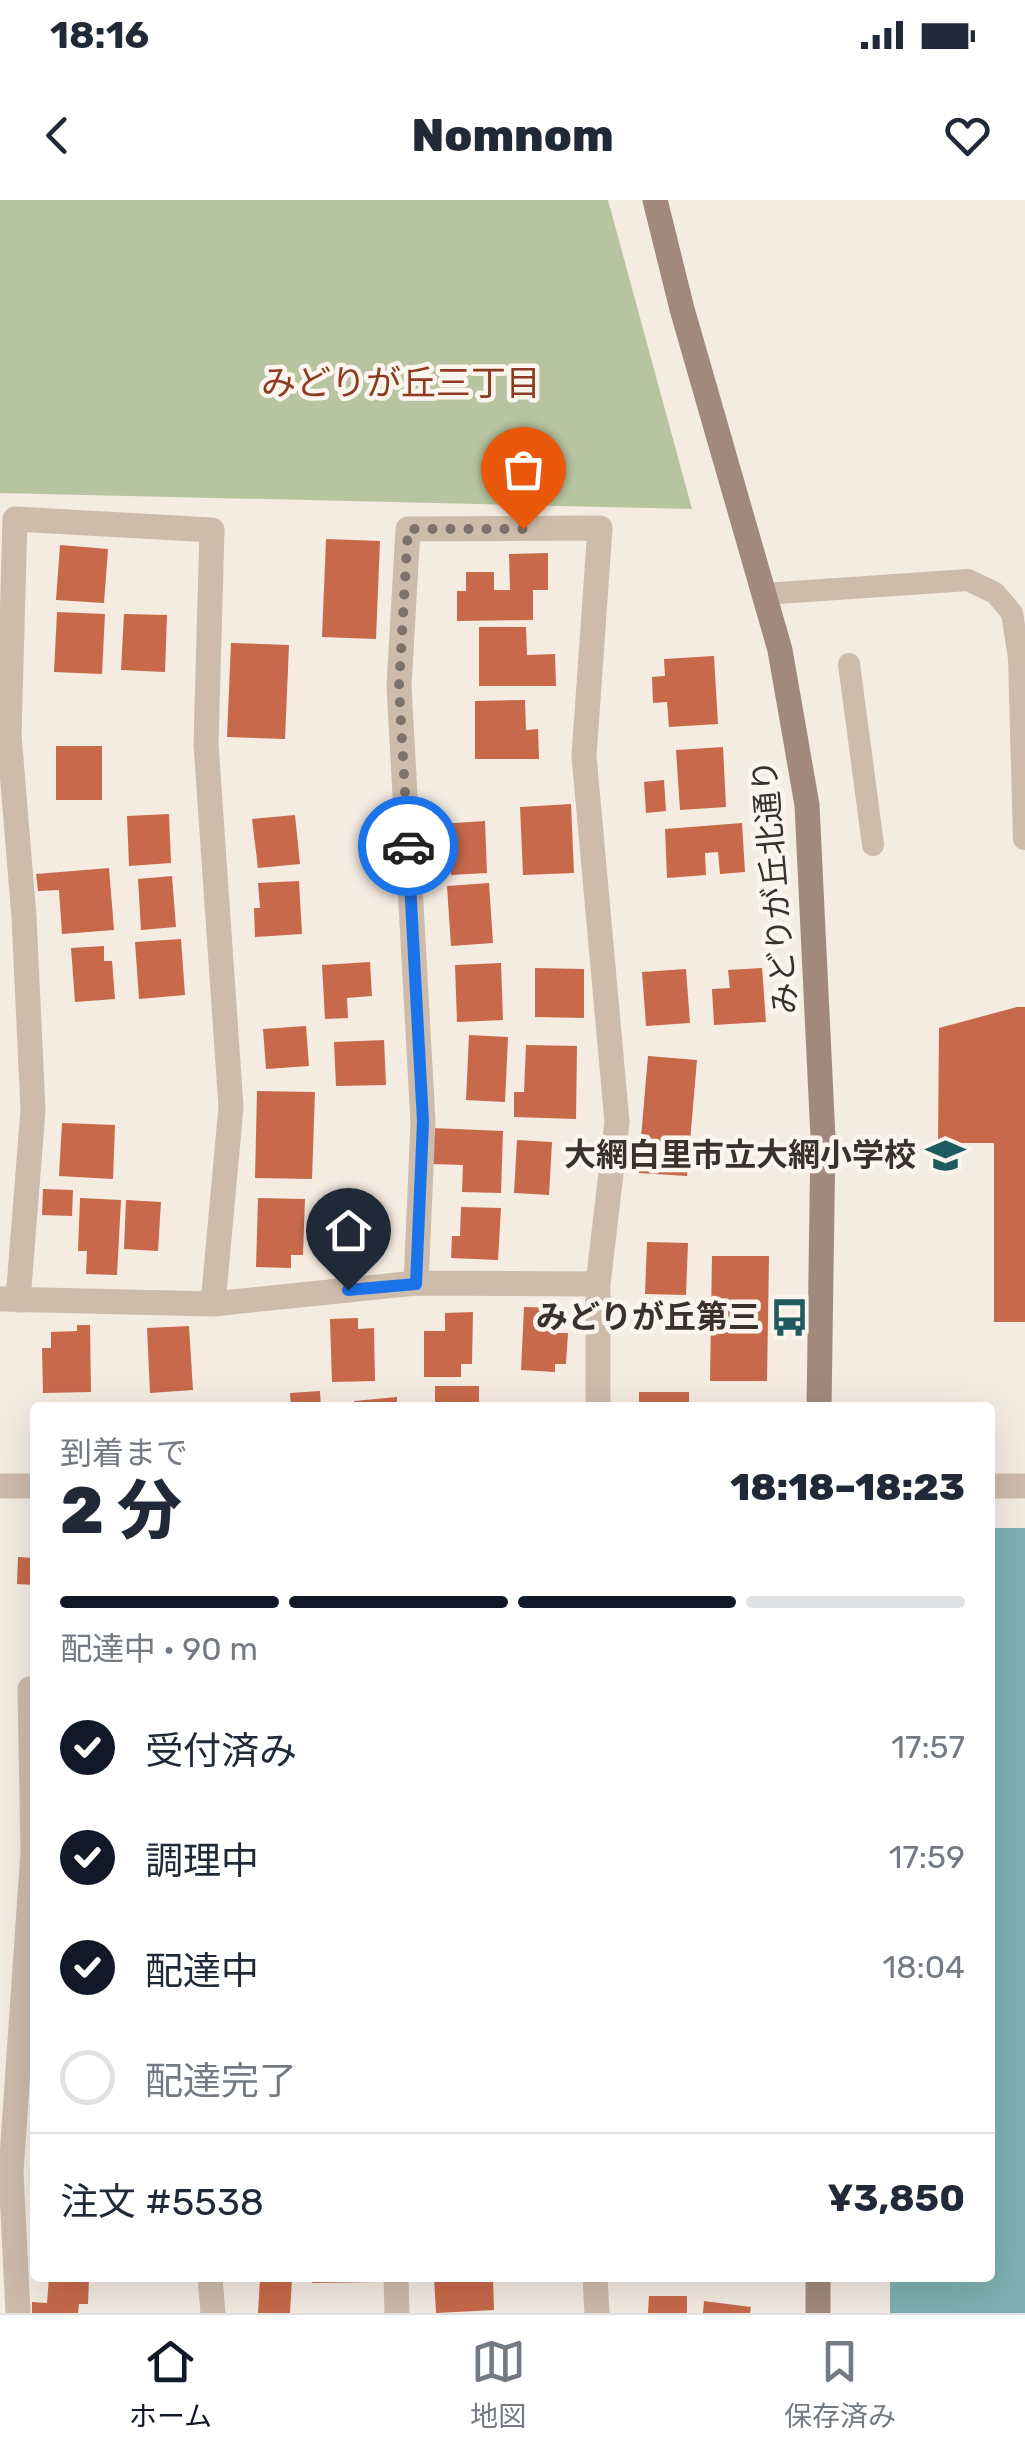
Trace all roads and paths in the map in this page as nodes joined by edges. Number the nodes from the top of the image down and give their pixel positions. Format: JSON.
{"nodes":[{"id":1,"x":656,"y":200,"type":"edge"},
{"id":2,"x":764,"y":594,"type":"junction"},
{"id":3,"x":849,"y":664,"type":"dead end"},
{"id":4,"x":1024,"y":839,"type":"edge"},
{"id":5,"x":873,"y":845,"type":"dead end"},
{"id":6,"x":416,"y":1284,"type":"junction"},
{"id":7,"x":598,"y":1284,"type":"junction"},
{"id":8,"x":9,"y":1299,"type":"edge"},
{"id":9,"x":214,"y":1304,"type":"junction"},
{"id":10,"x":598,"y":1402,"type":"edge"},
{"id":11,"x":818,"y":1402,"type":"edge"},
{"id":12,"x":0,"y":1486,"type":"edge"},
{"id":13,"x":30,"y":1486,"type":"edge"},
{"id":14,"x":995,"y":1486,"type":"edge"},
{"id":15,"x":1025,"y":1486,"type":"edge"},
{"id":16,"x":30,"y":1896,"type":"edge"},
{"id":17,"x":210,"y":2282,"type":"edge"},
{"id":18,"x":396,"y":2282,"type":"edge"},
{"id":19,"x":595,"y":2282,"type":"edge"},
{"id":20,"x":818,"y":2282,"type":"edge"},
{"id":21,"x":18,"y":2313,"type":"edge"},
{"id":22,"x":212,"y":2313,"type":"edge"},
{"id":23,"x":397,"y":2313,"type":"edge"},
{"id":24,"x":597,"y":2313,"type":"edge"},
{"id":25,"x":818,"y":2313,"type":"edge"}],
"edges":[{"from":1,"to":2,"type":"street","name":"みどりが丘北通り"},
{"from":2,"to":4,"type":"lane"},
{"from":2,"to":11,"type":"street","name":"みどりが丘北通り"},
{"from":3,"to":5,"type":"lane"},
{"from":6,"to":7,"type":"street"},
{"from":6,"to":7,"type":"street"},
{"from":6,"to":9,"type":"street"},
{"from":7,"to":10,"type":"street"},
{"from":8,"to":9,"type":"street"},
{"from":8,"to":9,"type":"street"},
{"from":12,"to":13,"type":"street"},
{"from":14,"to":15,"type":"street"},
{"from":16,"to":21,"type":"street"},
{"from":17,"to":22,"type":"street"},
{"from":18,"to":23,"type":"street"},
{"from":19,"to":24,"type":"street"},
{"from":20,"to":25,"type":"street"}]}
